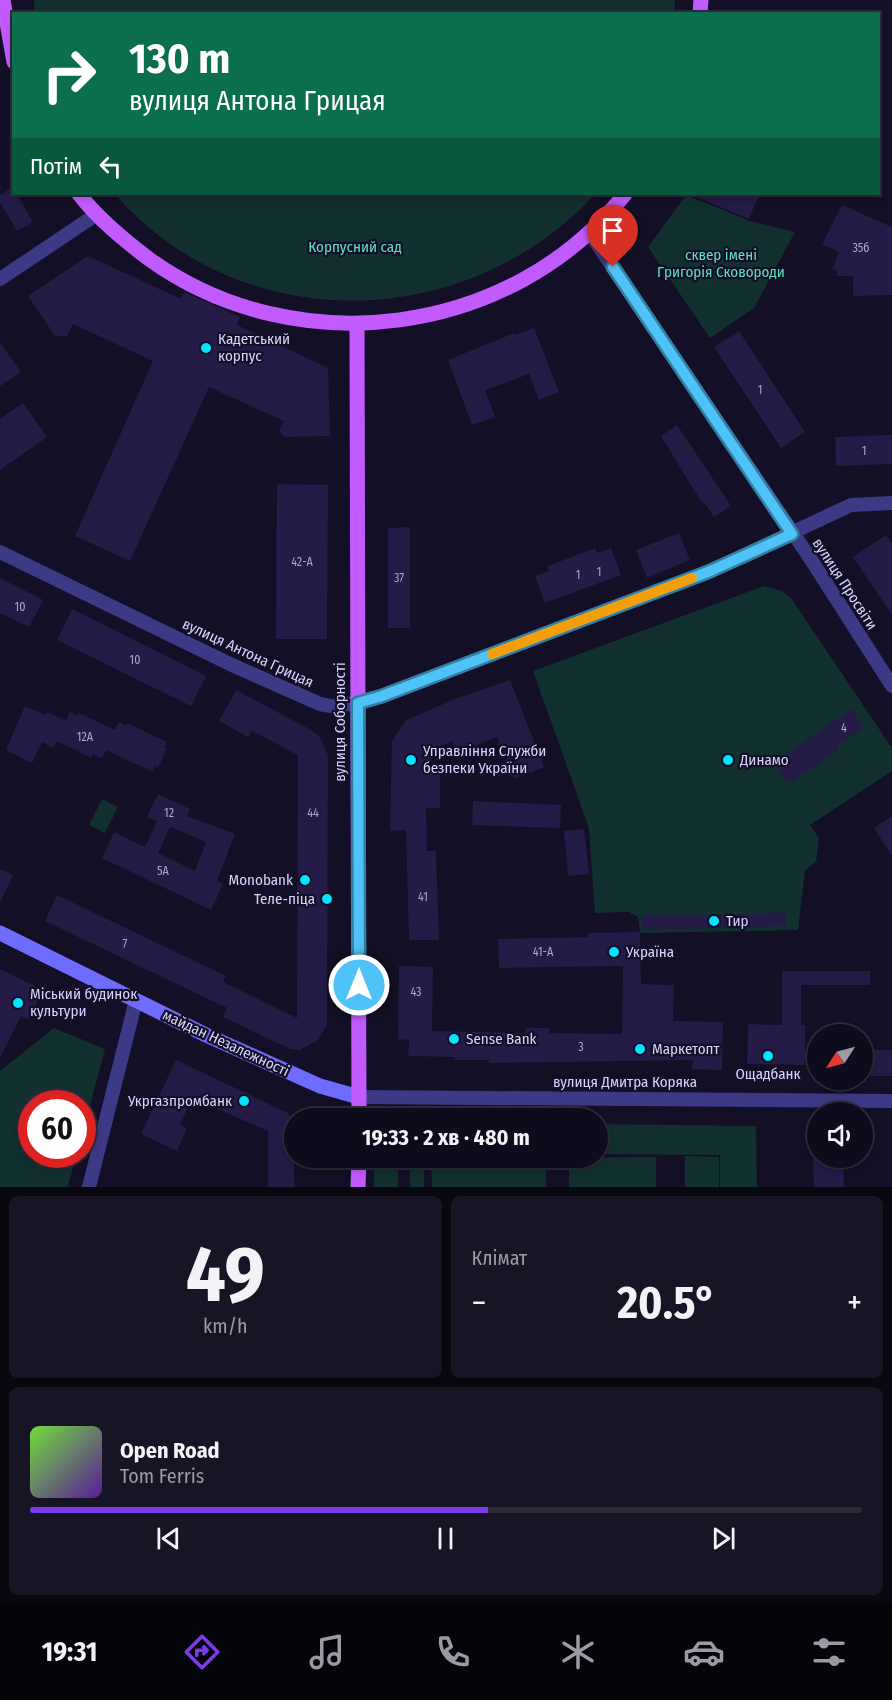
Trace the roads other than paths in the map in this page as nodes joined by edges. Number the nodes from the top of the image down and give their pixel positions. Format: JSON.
{"nodes":[{"id":1,"x":3,"y":0,"type":"edge"},
{"id":2,"x":12,"y":51,"type":"edge"},
{"id":3,"x":81,"y":195,"type":"edge"},
{"id":4,"x":624,"y":195,"type":"edge"},
{"id":5,"x":98,"y":214,"type":"junction"},
{"id":6,"x":589,"y":232,"type":"junction"},
{"id":7,"x":0,"y":279,"type":"edge"},
{"id":8,"x":357,"y":324,"type":"junction"},
{"id":9,"x":892,"y":503,"type":"edge"},
{"id":10,"x":792,"y":534,"type":"junction"},
{"id":11,"x":0,"y":552,"type":"edge"},
{"id":12,"x":892,"y":686,"type":"edge"},
{"id":13,"x":358,"y":703,"type":"junction"},
{"id":14,"x":0,"y":933,"type":"edge"},
{"id":15,"x":136,"y":1000,"type":"junction"},
{"id":16,"x":359,"y":1096,"type":"junction"},
{"id":17,"x":892,"y":1101,"type":"edge"},
{"id":18,"x":359,"y":1108,"type":"edge"},
{"id":19,"x":359,"y":1168,"type":"edge"},
{"id":20,"x":88,"y":1187,"type":"edge"},
{"id":21,"x":358,"y":1187,"type":"edge"}],
"edges":[{"from":1,"to":2,"type":"main road"},
{"from":3,"to":5,"type":"main road"},
{"from":4,"to":6,"type":"main road"},
{"from":5,"to":7,"type":"street"},
{"from":5,"to":8,"type":"main road"},
{"from":6,"to":8,"type":"main road"},
{"from":6,"to":10,"type":"street","name":"вулиця Просвіти"},
{"from":8,"to":13,"type":"main road","name":"вулиця Соборності"},
{"from":9,"to":10,"type":"street","name":"вулиця Антона Грицая"},
{"from":10,"to":12,"type":"street","name":"вулиця Просвіти"},
{"from":10,"to":13,"type":"street","name":"вулиця Антона Грицая"},
{"from":11,"to":13,"type":"street","name":"вулиця Антона Грицая"},
{"from":13,"to":16,"type":"main road","name":"вулиця Соборності"},
{"from":14,"to":15,"type":"street","name":"майдан Незалежності"},
{"from":15,"to":16,"type":"street","name":"майдан Незалежності"},
{"from":15,"to":20,"type":"street"},
{"from":16,"to":17,"type":"street","name":"вулиця Дмитра Коряка"},
{"from":16,"to":18,"type":"main road","name":"вулиця Соборності"},
{"from":19,"to":21,"type":"main road"}]}
